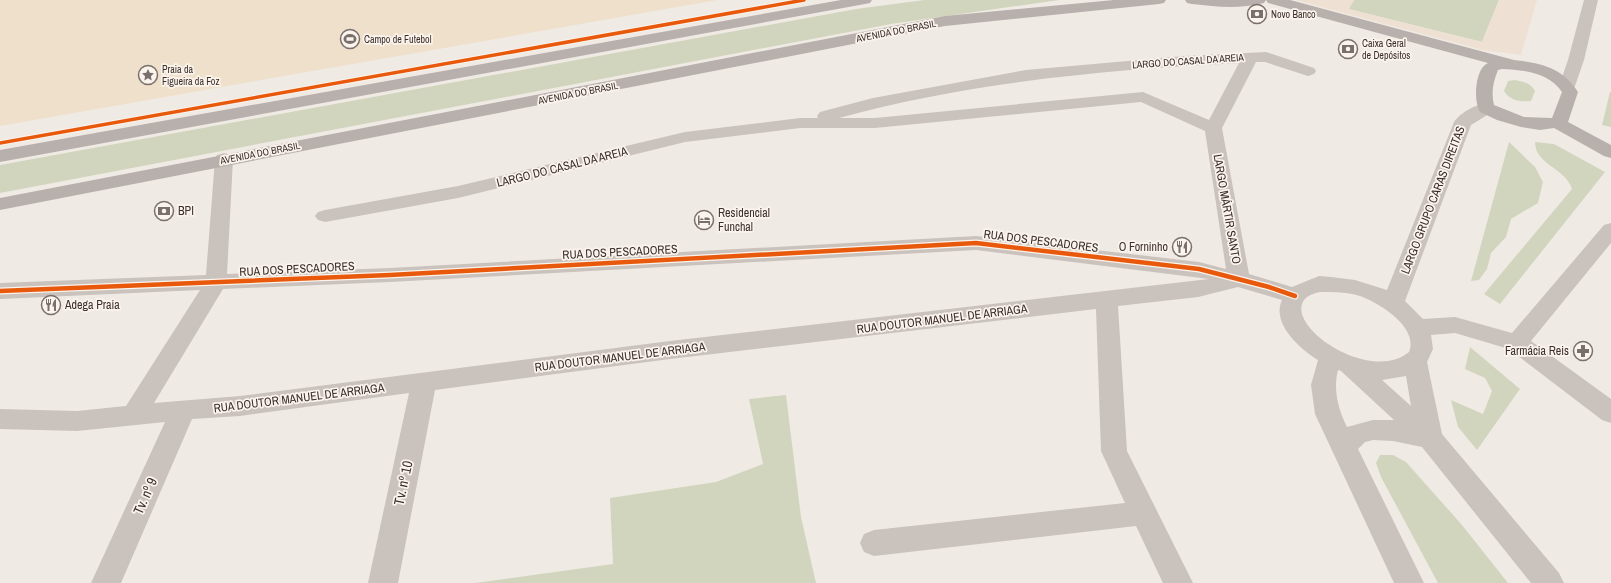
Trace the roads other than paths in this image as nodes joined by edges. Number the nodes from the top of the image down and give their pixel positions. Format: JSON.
{"nodes":[{"id":1,"x":865,"y":0,"type":"edge"},
{"id":2,"x":1159,"y":0,"type":"edge"},
{"id":3,"x":1192,"y":0,"type":"edge"},
{"id":4,"x":1259,"y":0,"type":"edge"},
{"id":5,"x":1273,"y":0,"type":"edge"},
{"id":6,"x":1591,"y":0,"type":"edge"},
{"id":7,"x":1440,"y":46,"type":"junction"},
{"id":8,"x":1250,"y":58,"type":"junction"},
{"id":9,"x":1514,"y":65,"type":"junction"},
{"id":10,"x":1308,"y":71,"type":"dead end"},
{"id":11,"x":1486,"y":77,"type":"junction"},
{"id":12,"x":1567,"y":86,"type":"junction"},
{"id":13,"x":1486,"y":108,"type":"junction"},
{"id":14,"x":1557,"y":123,"type":"junction"},
{"id":15,"x":800,"y":124,"type":"junction"},
{"id":16,"x":1213,"y":128,"type":"junction"},
{"id":17,"x":1611,"y":152,"type":"edge"},
{"id":18,"x":0,"y":156,"type":"edge"},
{"id":19,"x":224,"y":159,"type":"junction"},
{"id":20,"x":0,"y":204,"type":"edge"},
{"id":21,"x":325,"y":216,"type":"dead end"},
{"id":22,"x":1611,"y":230,"type":"edge"},
{"id":23,"x":1239,"y":280,"type":"junction"},
{"id":24,"x":216,"y":283,"type":"junction"},
{"id":25,"x":0,"y":291,"type":"edge"},
{"id":26,"x":1295,"y":296,"type":"junction"},
{"id":27,"x":1107,"y":300,"type":"junction"},
{"id":28,"x":1393,"y":304,"type":"junction"},
{"id":29,"x":1418,"y":328,"type":"junction"},
{"id":30,"x":1517,"y":342,"type":"junction"},
{"id":31,"x":1340,"y":361,"type":"junction"},
{"id":32,"x":1415,"y":362,"type":"junction"},
{"id":33,"x":424,"y":382,"type":"junction"},
{"id":34,"x":183,"y":410,"type":"junction"},
{"id":35,"x":1611,"y":413,"type":"edge"},
{"id":36,"x":134,"y":415,"type":"junction"},
{"id":37,"x":0,"y":419,"type":"edge"},
{"id":38,"x":1430,"y":438,"type":"junction"},
{"id":39,"x":1344,"y":449,"type":"junction"},
{"id":40,"x":1144,"y":513,"type":"junction"},
{"id":41,"x":874,"y":544,"type":"dead end"},
{"id":42,"x":106,"y":583,"type":"edge"},
{"id":43,"x":383,"y":583,"type":"edge"},
{"id":44,"x":1178,"y":583,"type":"edge"},
{"id":45,"x":1409,"y":583,"type":"edge"},
{"id":46,"x":1549,"y":583,"type":"edge"}],
"edges":[{"from":1,"to":18,"type":"main road"},
{"from":2,"to":19,"type":"main road","name":"AVENIDA DO BRASIL"},
{"from":3,"to":4,"type":"main road"},
{"from":5,"to":7,"type":"main road"},
{"from":6,"to":12,"type":"street"},
{"from":7,"to":9,"type":"main road"},
{"from":7,"to":11,"type":"main road"},
{"from":8,"to":10,"type":"street"},
{"from":8,"to":15,"type":"street","name":"LARGO DO CASAL DA AREIA"},
{"from":8,"to":16,"type":"street","name":"LARGO DO CASAL DA AREIA"},
{"from":9,"to":11,"type":"main road"},
{"from":9,"to":12,"type":"main road"},
{"from":11,"to":13,"type":"main road"},
{"from":12,"to":14,"type":"main road"},
{"from":13,"to":14,"type":"main road"},
{"from":13,"to":28,"type":"street","name":"LARGO GRUPO CARAS DIREITAS"},
{"from":14,"to":17,"type":"main road"},
{"from":15,"to":16,"type":"street","name":"LARGO DO CASAL DA AREIA"},
{"from":15,"to":21,"type":"street","name":"LARGO DO CASAL DA AREIA"},
{"from":16,"to":23,"type":"street","name":"LARGO MÁRTIR SANTO"},
{"from":19,"to":20,"type":"main road","name":"AVENIDA DO BRASIL"},
{"from":19,"to":24,"type":"street"},
{"from":22,"to":30,"type":"street"},
{"from":23,"to":24,"type":"street","name":"RUA DOS PESCADORES"},
{"from":23,"to":26,"type":"street","name":"LARGO MÁRTIR SANTO"},
{"from":23,"to":27,"type":"street","name":"RUA DOUTOR MANUEL DE ARRIAGA"},
{"from":24,"to":25,"type":"street","name":"RUA DOS PESCADORES"},
{"from":24,"to":36,"type":"street"},
{"from":26,"to":28,"type":"street"},
{"from":26,"to":31,"type":"street"},
{"from":27,"to":33,"type":"street","name":"RUA DOUTOR MANUEL DE ARRIAGA"},
{"from":27,"to":40,"type":"street"},
{"from":28,"to":29,"type":"street"},
{"from":29,"to":30,"type":"street"},
{"from":29,"to":32,"type":"street"},
{"from":30,"to":35,"type":"street"},
{"from":31,"to":32,"type":"street"},
{"from":31,"to":38,"type":"street"},
{"from":31,"to":39,"type":"street"},
{"from":32,"to":38,"type":"street"},
{"from":33,"to":34,"type":"street","name":"RUA DOUTOR MANUEL DE ARRIAGA"},
{"from":33,"to":43,"type":"street","name":"Tv. nº 10"},
{"from":34,"to":36,"type":"street","name":"RUA DOUTOR MANUEL DE ARRIAGA"},
{"from":34,"to":42,"type":"street","name":"Tv. nº 9"},
{"from":36,"to":37,"type":"street","name":"RUA DOUTOR MANUEL DE ARRIAGA"},
{"from":38,"to":39,"type":"street"},
{"from":38,"to":46,"type":"street"},
{"from":39,"to":45,"type":"street"},
{"from":40,"to":41,"type":"street"},
{"from":40,"to":44,"type":"street"}]}
